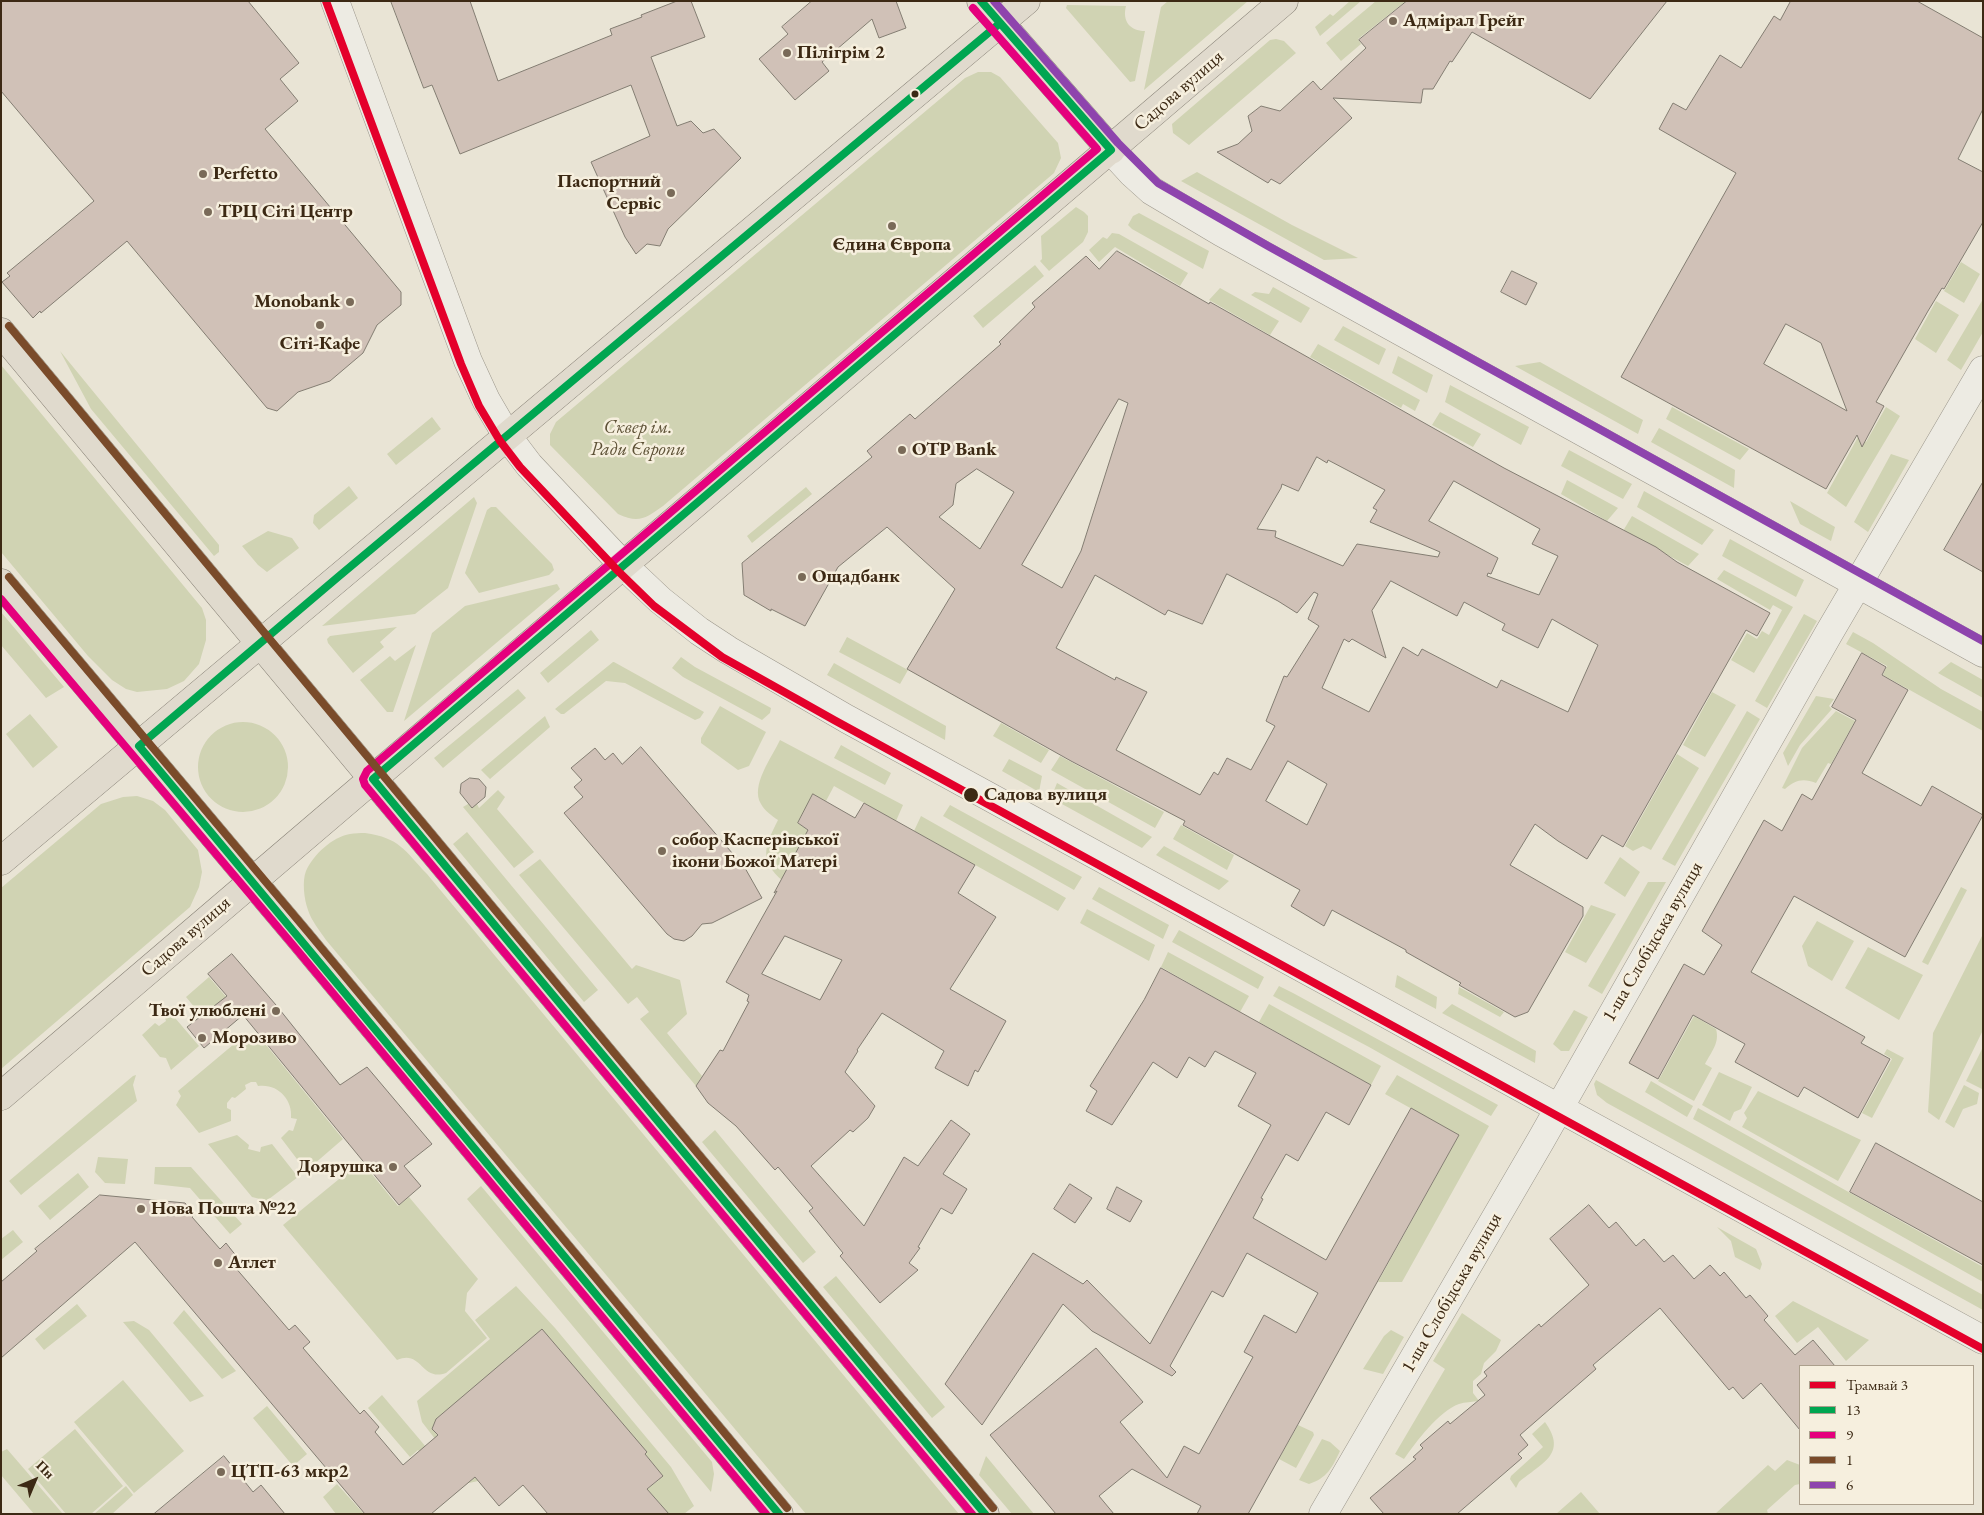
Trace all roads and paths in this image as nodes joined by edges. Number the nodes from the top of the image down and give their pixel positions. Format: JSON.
{"nodes":[{"id":1,"x":335,"y":1,"type":"edge"},
{"id":2,"x":981,"y":1,"type":"edge"},
{"id":3,"x":1026,"y":1,"type":"edge"},
{"id":4,"x":1284,"y":1,"type":"edge"},
{"id":5,"x":999,"y":24,"type":"junction"},
{"id":6,"x":1111,"y":150,"type":"junction"},
{"id":7,"x":1,"y":332,"type":"edge"},
{"id":8,"x":1983,"y":370,"type":"edge"},
{"id":9,"x":507,"y":436,"type":"junction"},
{"id":10,"x":624,"y":566,"type":"junction"},
{"id":11,"x":1,"y":583,"type":"edge"},
{"id":12,"x":1858,"y":584,"type":"junction"},
{"id":13,"x":260,"y":644,"type":"junction"},
{"id":14,"x":1983,"y":653,"type":"edge"},
{"id":15,"x":139,"y":746,"type":"junction"},
{"id":16,"x":373,"y":779,"type":"junction"},
{"id":17,"x":1,"y":861,"type":"edge"},
{"id":18,"x":252,"y":881,"type":"junction"},
{"id":19,"x":1,"y":1096,"type":"edge"},
{"id":20,"x":1559,"y":1108,"type":"junction"},
{"id":21,"x":1983,"y":1340,"type":"edge"},
{"id":22,"x":780,"y":1514,"type":"edge"},
{"id":23,"x":985,"y":1514,"type":"edge"},
{"id":24,"x":1324,"y":1514,"type":"edge"}],
"edges":[{"from":1,"to":9,"type":"street"},
{"from":2,"to":5,"type":"main road"},
{"from":3,"to":5,"type":"main road"},
{"from":4,"to":6,"type":"main road","name":"Садова вулиця"},
{"from":5,"to":6,"type":"main road"},
{"from":5,"to":9,"type":"main road"},
{"from":6,"to":10,"type":"main road","name":"Садова вулиця"},
{"from":6,"to":12,"type":"street"},
{"from":7,"to":13,"type":"main road"},
{"from":8,"to":12,"type":"street","name":"1-ша Слобідська вулиця"},
{"from":9,"to":10,"type":"street"},
{"from":9,"to":13,"type":"main road"},
{"from":10,"to":16,"type":"main road","name":"Садова вулиця"},
{"from":10,"to":20,"type":"street"},
{"from":11,"to":15,"type":"main road"},
{"from":12,"to":14,"type":"street"},
{"from":12,"to":20,"type":"street","name":"1-ша Слобідська вулиця"},
{"from":13,"to":15,"type":"main road"},
{"from":13,"to":16,"type":"main road"},
{"from":15,"to":17,"type":"main road"},
{"from":15,"to":18,"type":"main road"},
{"from":16,"to":18,"type":"main road","name":"Садова вулиця"},
{"from":16,"to":23,"type":"main road"},
{"from":18,"to":19,"type":"main road","name":"Садова вулиця"},
{"from":18,"to":22,"type":"main road"},
{"from":20,"to":21,"type":"street"},
{"from":20,"to":24,"type":"street","name":"1-ша Слобідська вулиця"}]}
